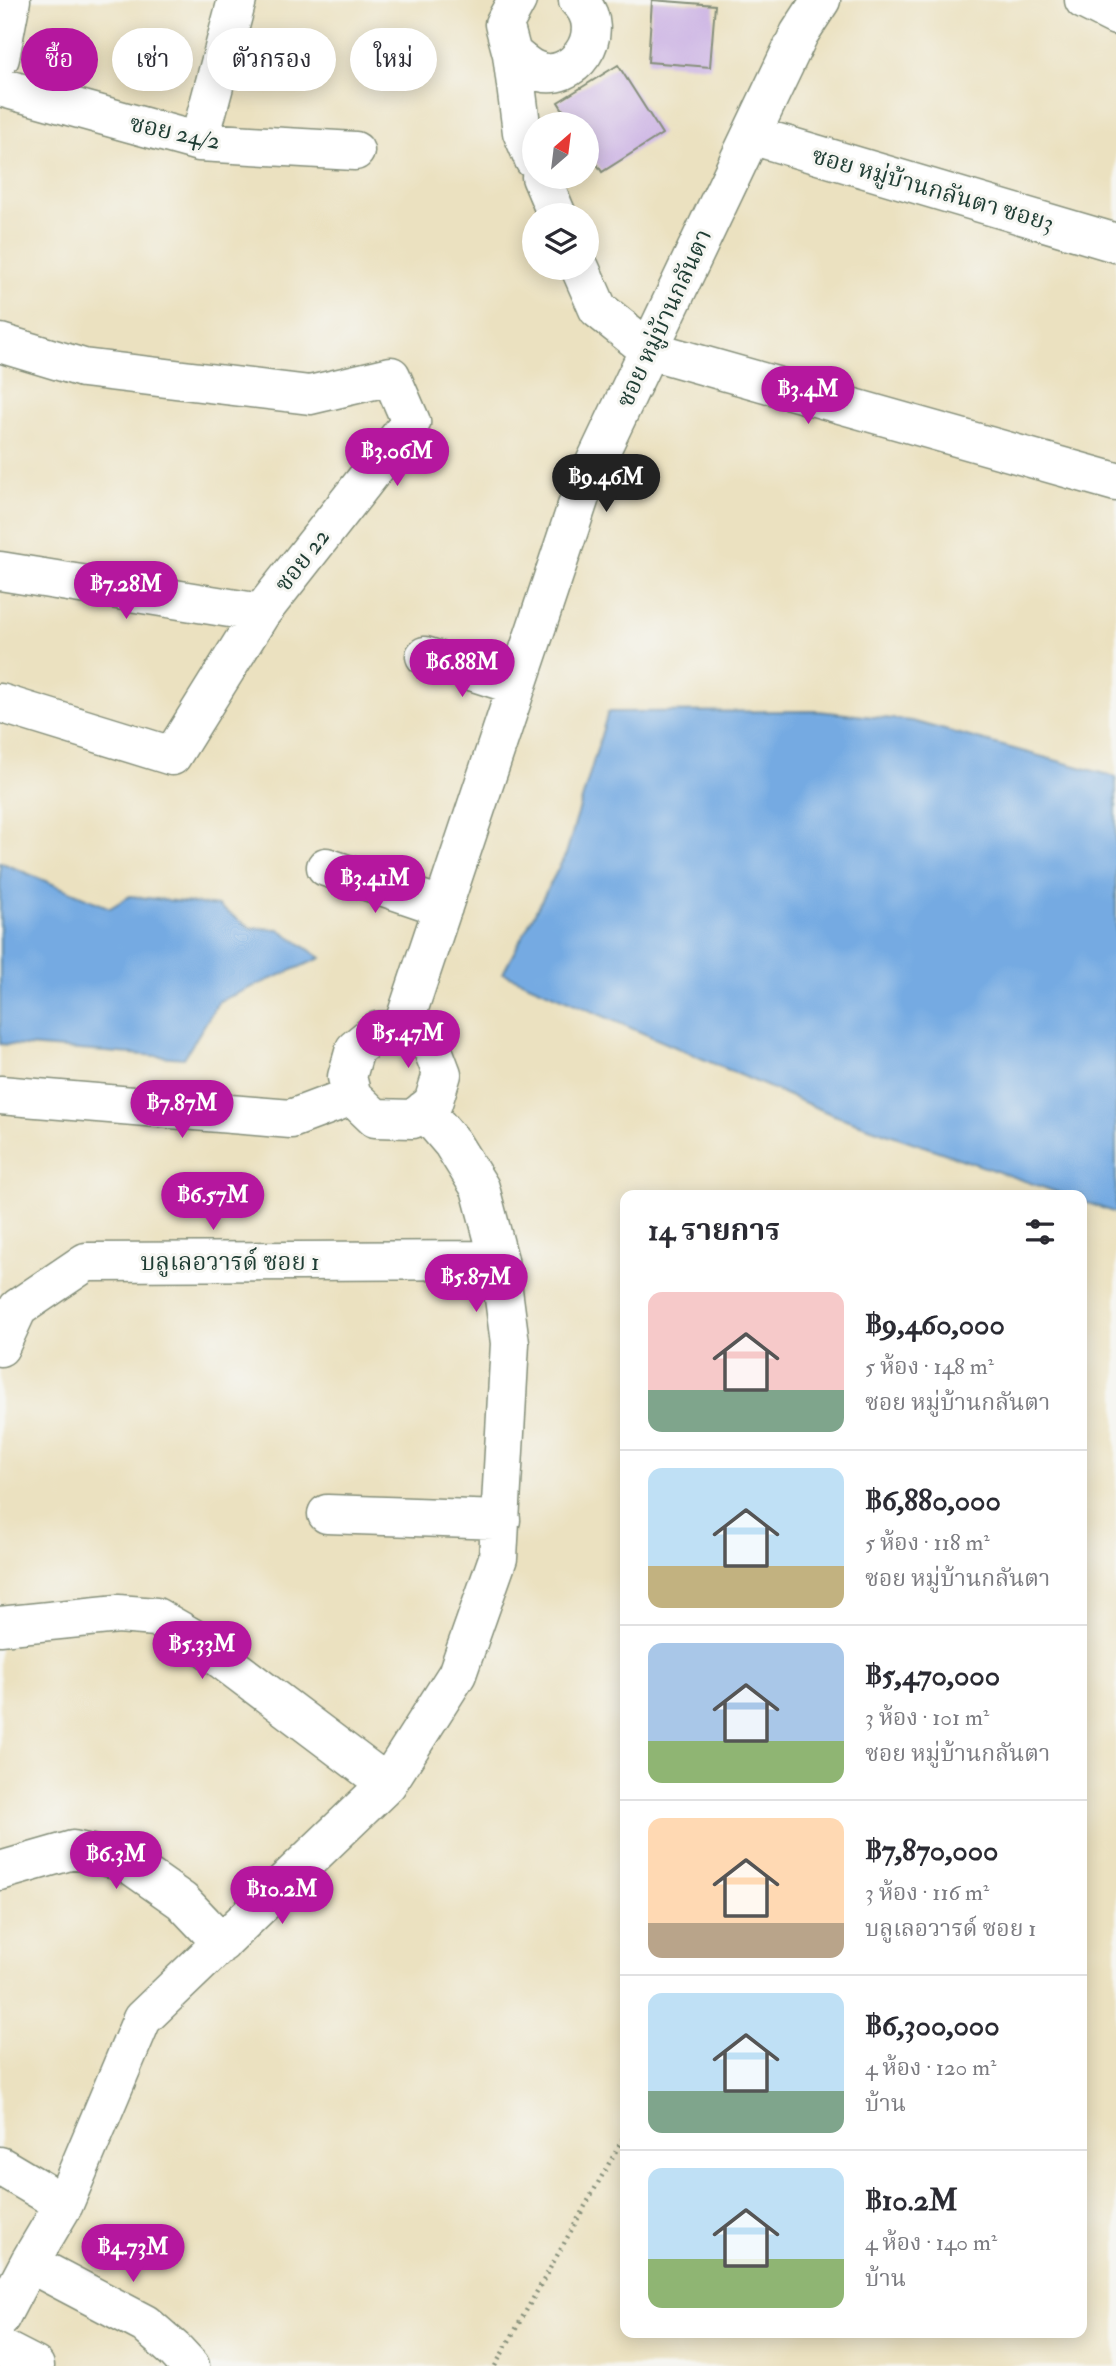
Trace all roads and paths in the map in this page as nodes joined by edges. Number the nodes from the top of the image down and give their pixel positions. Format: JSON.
{"nodes":[{"id":1,"x":12,"y":0,"type":"edge"},
{"id":2,"x":237,"y":0,"type":"edge"},
{"id":3,"x":517,"y":0,"type":"edge"},
{"id":4,"x":578,"y":0,"type":"edge"},
{"id":5,"x":821,"y":0,"type":"edge"},
{"id":6,"x":1084,"y":0,"type":"edge"},
{"id":7,"x":1116,"y":16,"type":"edge"},
{"id":8,"x":513,"y":54,"type":"junction"},
{"id":9,"x":0,"y":58,"type":"edge"},
{"id":10,"x":0,"y":87,"type":"edge"},
{"id":11,"x":522,"y":132,"type":"edge"},
{"id":12,"x":751,"y":135,"type":"junction"},
{"id":13,"x":199,"y":142,"type":"junction"},
{"id":14,"x":355,"y":151,"type":"dead end"},
{"id":15,"x":1116,"y":243,"type":"edge"},
{"id":16,"x":585,"y":280,"type":"edge"},
{"id":17,"x":0,"y":343,"type":"edge"},
{"id":18,"x":649,"y":350,"type":"junction"},
{"id":19,"x":1116,"y":482,"type":"edge"},
{"id":20,"x":0,"y":570,"type":"edge"},
{"id":21,"x":261,"y":613,"type":"junction"},
{"id":22,"x":425,"y":656,"type":"dead end"},
{"id":23,"x":517,"y":686,"type":"junction"},
{"id":24,"x":0,"y":703,"type":"edge"},
{"id":25,"x":326,"y":867,"type":"dead end"},
{"id":26,"x":443,"y":906,"type":"junction"},
{"id":27,"x":402,"y":1029,"type":"junction"},
{"id":28,"x":0,"y":1096,"type":"edge"},
{"id":29,"x":352,"y":1096,"type":"junction"},
{"id":30,"x":425,"y":1110,"type":"junction"},
{"id":31,"x":499,"y":1261,"type":"junction"},
{"id":32,"x":0,"y":1347,"type":"edge"},
{"id":33,"x":327,"y":1514,"type":"dead end"},
{"id":34,"x":501,"y":1520,"type":"junction"},
{"id":35,"x":0,"y":1626,"type":"edge"},
{"id":36,"x":387,"y":1784,"type":"junction"},
{"id":37,"x":0,"y":1871,"type":"edge"},
{"id":38,"x":222,"y":1943,"type":"junction"},
{"id":39,"x":620,"y":2144,"type":"edge"},
{"id":40,"x":0,"y":2166,"type":"edge"},
{"id":41,"x":64,"y":2204,"type":"junction"},
{"id":42,"x":29,"y":2263,"type":"junction"},
{"id":43,"x":0,"y":2318,"type":"edge"},
{"id":44,"x":0,"y":2348,"type":"edge"},
{"id":45,"x":35,"y":2366,"type":"edge"},
{"id":46,"x":190,"y":2366,"type":"edge"},
{"id":47,"x":495,"y":2366,"type":"edge"}],
"edges":[{"from":1,"to":9,"type":"street"},
{"from":2,"to":13,"type":"street"},
{"from":3,"to":8,"type":"street"},
{"from":4,"to":8,"type":"street"},
{"from":5,"to":12,"type":"street","name":"ซอย หมู่บ้านกลันตา"},
{"from":6,"to":7,"type":"street"},
{"from":8,"to":11,"type":"street"},
{"from":10,"to":13,"type":"street","name":"ซอย 24/2"},
{"from":12,"to":15,"type":"street","name":"ซอย หมู่บ้านกลันตา ซอย3"},
{"from":12,"to":18,"type":"street","name":"ซอย หมู่บ้านกลันตา"},
{"from":13,"to":14,"type":"street","name":"ซอย 24/2"},
{"from":16,"to":18,"type":"street"},
{"from":17,"to":21,"type":"street","name":"ซอย 22"},
{"from":18,"to":19,"type":"street"},
{"from":18,"to":23,"type":"street","name":"ซอย หมู่บ้านกลันตา"},
{"from":20,"to":21,"type":"street"},
{"from":21,"to":24,"type":"street","name":"ซอย 22"},
{"from":22,"to":23,"type":"street"},
{"from":23,"to":26,"type":"street","name":"ซอย หมู่บ้านกลันตา"},
{"from":25,"to":26,"type":"street"},
{"from":26,"to":27,"type":"street","name":"ซอย หมู่บ้านกลันตา"},
{"from":27,"to":29,"type":"street"},
{"from":27,"to":30,"type":"street"},
{"from":28,"to":29,"type":"street"},
{"from":29,"to":30,"type":"street"},
{"from":30,"to":31,"type":"street"},
{"from":31,"to":32,"type":"street","name":"บลูเลอวารด์ ซอย 1"},
{"from":31,"to":34,"type":"street"},
{"from":33,"to":34,"type":"street"},
{"from":34,"to":36,"type":"street"},
{"from":35,"to":36,"type":"street"},
{"from":36,"to":38,"type":"street"},
{"from":37,"to":38,"type":"street"},
{"from":38,"to":41,"type":"street"},
{"from":39,"to":47,"type":"path"},
{"from":40,"to":41,"type":"street"},
{"from":41,"to":42,"type":"street"},
{"from":42,"to":43,"type":"street"},
{"from":42,"to":46,"type":"street"},
{"from":44,"to":45,"type":"street"}]}
